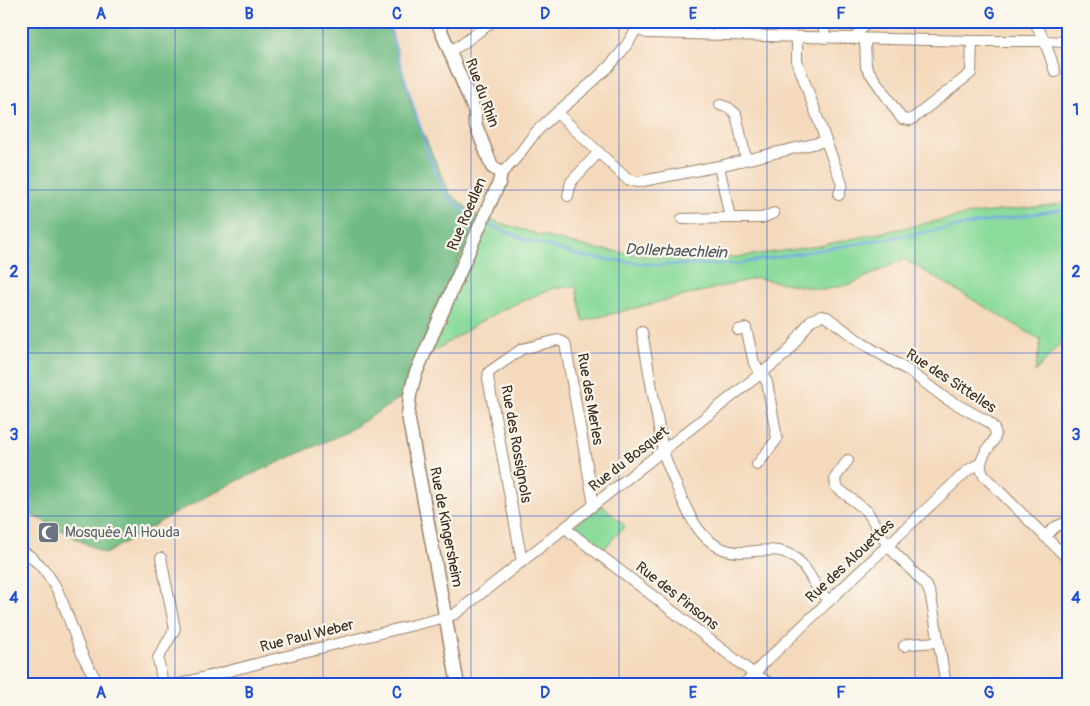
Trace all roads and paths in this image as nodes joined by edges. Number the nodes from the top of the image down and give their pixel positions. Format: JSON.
{"nodes":[{"id":1,"x":437,"y":21,"type":"edge"},
{"id":2,"x":493,"y":21,"type":"edge"},
{"id":3,"x":821,"y":21,"type":"edge"},
{"id":4,"x":872,"y":21,"type":"edge"},
{"id":5,"x":1034,"y":21,"type":"edge"},
{"id":6,"x":638,"y":25,"type":"edge"},
{"id":7,"x":797,"y":38,"type":"junction"},
{"id":8,"x":824,"y":38,"type":"junction"},
{"id":9,"x":861,"y":39,"type":"junction"},
{"id":10,"x":1069,"y":40,"type":"edge"},
{"id":11,"x":972,"y":41,"type":"junction"},
{"id":12,"x":1044,"y":41,"type":"junction"},
{"id":13,"x":450,"y":51,"type":"junction"},
{"id":14,"x":1054,"y":72,"type":"dead end"},
{"id":15,"x":720,"y":105,"type":"dead end"},
{"id":16,"x":557,"y":113,"type":"junction"},
{"id":17,"x":826,"y":141,"type":"junction"},
{"id":18,"x":599,"y":152,"type":"junction"},
{"id":19,"x":746,"y":159,"type":"junction"},
{"id":20,"x":719,"y":166,"type":"junction"},
{"id":21,"x":501,"y":173,"type":"junction"},
{"id":22,"x":568,"y":196,"type":"dead end"},
{"id":23,"x":839,"y":196,"type":"dead end"},
{"id":24,"x":774,"y":214,"type":"dead end"},
{"id":25,"x":730,"y":218,"type":"junction"},
{"id":26,"x":682,"y":219,"type":"dead end"},
{"id":27,"x":821,"y":316,"type":"joint"},
{"id":28,"x":738,"y":330,"type":"dead end"},
{"id":29,"x":642,"y":332,"type":"dead end"},
{"id":30,"x":522,"y":348,"type":"joint"},
{"id":31,"x":761,"y":373,"type":"junction"},
{"id":32,"x":416,"y":375,"type":"joint"},
{"id":33,"x":663,"y":451,"type":"junction"},
{"id":34,"x":848,"y":460,"type":"dead end"},
{"id":35,"x":981,"y":463,"type":"junction"},
{"id":36,"x":757,"y":465,"type":"dead end"},
{"id":37,"x":594,"y":505,"type":"junction"},
{"id":38,"x":1069,"y":521,"type":"edge"},
{"id":39,"x":566,"y":527,"type":"junction"},
{"id":40,"x":1045,"y":537,"type":"junction"},
{"id":41,"x":888,"y":546,"type":"junction"},
{"id":42,"x":21,"y":550,"type":"edge"},
{"id":43,"x":161,"y":558,"type":"dead end"},
{"id":44,"x":1069,"y":560,"type":"edge"},
{"id":45,"x":522,"y":562,"type":"junction"},
{"id":46,"x":829,"y":601,"type":"junction"},
{"id":47,"x":446,"y":617,"type":"junction"},
{"id":48,"x":938,"y":642,"type":"junction"},
{"id":49,"x":904,"y":646,"type":"dead end"},
{"id":50,"x":754,"y":674,"type":"junction"},
{"id":51,"x":100,"y":685,"type":"edge"},
{"id":52,"x":163,"y":685,"type":"edge"},
{"id":53,"x":175,"y":685,"type":"edge"},
{"id":54,"x":458,"y":685,"type":"edge"},
{"id":55,"x":743,"y":685,"type":"edge"},
{"id":56,"x":773,"y":685,"type":"edge"},
{"id":57,"x":946,"y":685,"type":"edge"}],
"edges":[{"from":1,"to":13,"type":"street","name":"Rue du Rhin"},
{"from":2,"to":13,"type":"street"},
{"from":3,"to":8,"type":"street"},
{"from":4,"to":9,"type":"street"},
{"from":5,"to":12,"type":"street"},
{"from":6,"to":7,"type":"street"},
{"from":6,"to":16,"type":"street","name":"Rue Roedlen"},
{"from":7,"to":8,"type":"street"},
{"from":7,"to":17,"type":"street"},
{"from":8,"to":9,"type":"street"},
{"from":9,"to":11,"type":"street"},
{"from":9,"to":11,"type":"street"},
{"from":10,"to":12,"type":"street"},
{"from":11,"to":12,"type":"street"},
{"from":12,"to":14,"type":"street"},
{"from":13,"to":21,"type":"street","name":"Rue du Rhin"},
{"from":15,"to":19,"type":"street"},
{"from":16,"to":18,"type":"street"},
{"from":16,"to":21,"type":"street","name":"Rue Roedlen"},
{"from":17,"to":19,"type":"street"},
{"from":17,"to":23,"type":"street"},
{"from":18,"to":20,"type":"street"},
{"from":18,"to":22,"type":"street"},
{"from":19,"to":20,"type":"street"},
{"from":20,"to":25,"type":"street"},
{"from":21,"to":32,"type":"street","name":"Rue Roedlen"},
{"from":24,"to":25,"type":"street"},
{"from":25,"to":26,"type":"street"},
{"from":27,"to":31,"type":"street","name":"Rue du Bosquet"},
{"from":27,"to":35,"type":"street","name":"Rue des Sittelles"},
{"from":28,"to":31,"type":"street"},
{"from":29,"to":33,"type":"street"},
{"from":30,"to":37,"type":"street","name":"Rue des Merles"},
{"from":30,"to":45,"type":"street","name":"Rue des Rossignols"},
{"from":31,"to":33,"type":"street","name":"Rue du Bosquet"},
{"from":31,"to":36,"type":"street"},
{"from":32,"to":47,"type":"street","name":"Rue de Kingersheim"},
{"from":33,"to":37,"type":"street","name":"Rue du Bosquet"},
{"from":33,"to":46,"type":"street"},
{"from":34,"to":41,"type":"street"},
{"from":35,"to":40,"type":"street"},
{"from":35,"to":41,"type":"street","name":"Rue des Alouettes"},
{"from":37,"to":39,"type":"street","name":"Rue du Bosquet"},
{"from":38,"to":40,"type":"street"},
{"from":39,"to":45,"type":"street","name":"Rue du Bosquet"},
{"from":39,"to":50,"type":"street","name":"Rue des Pinsons"},
{"from":40,"to":44,"type":"street"},
{"from":41,"to":46,"type":"street","name":"Rue des Alouettes"},
{"from":41,"to":48,"type":"street"},
{"from":42,"to":51,"type":"street"},
{"from":43,"to":52,"type":"street"},
{"from":45,"to":47,"type":"street","name":"Rue du Bosquet"},
{"from":46,"to":50,"type":"street","name":"Rue des Alouettes"},
{"from":47,"to":53,"type":"street","name":"Rue Paul Weber"},
{"from":47,"to":54,"type":"street","name":"Rue de Kingersheim"},
{"from":48,"to":49,"type":"street"},
{"from":48,"to":57,"type":"street"},
{"from":50,"to":55,"type":"street","name":"Rue des Alouettes"},
{"from":50,"to":56,"type":"street","name":"Rue des Pinsons"}]}
